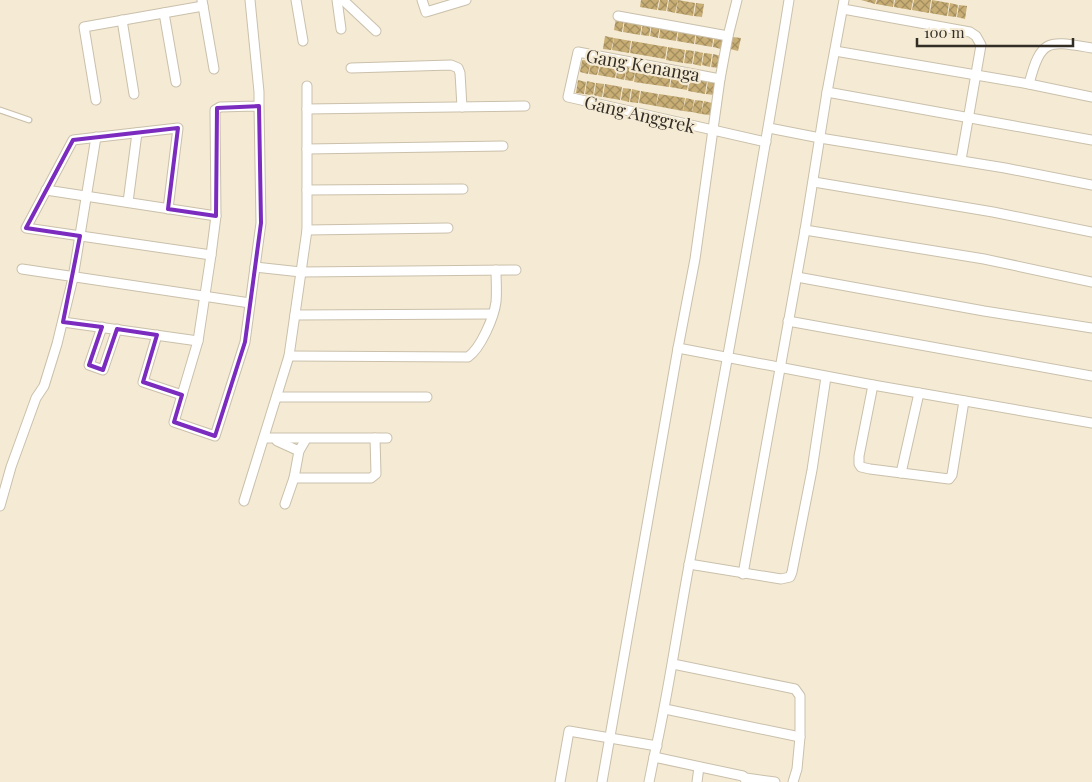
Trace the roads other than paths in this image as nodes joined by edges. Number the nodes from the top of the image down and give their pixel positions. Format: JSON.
{"nodes":[{"id":1,"x":250,"y":0,"type":"edge"},
{"id":2,"x":296,"y":0,"type":"edge"},
{"id":3,"x":337,"y":0,"type":"edge"},
{"id":4,"x":343,"y":0,"type":"edge"},
{"id":5,"x":422,"y":0,"type":"edge"},
{"id":6,"x":466,"y":0,"type":"edge"},
{"id":7,"x":737,"y":0,"type":"edge"},
{"id":8,"x":790,"y":0,"type":"edge"},
{"id":9,"x":203,"y":3,"type":"edge"},
{"id":10,"x":843,"y":5,"type":"edge"},
{"id":11,"x":164,"y":13,"type":"junction"},
{"id":12,"x":618,"y":16,"type":"dead end"},
{"id":13,"x":122,"y":20,"type":"junction"},
{"id":14,"x":341,"y":29,"type":"dead end"},
{"id":15,"x":376,"y":31,"type":"dead end"},
{"id":16,"x":728,"y":36,"type":"junction"},
{"id":17,"x":303,"y":41,"type":"dead end"},
{"id":18,"x":1092,"y":48,"type":"edge"},
{"id":19,"x":835,"y":51,"type":"junction"},
{"id":20,"x":351,"y":68,"type":"dead end"},
{"id":21,"x":214,"y":69,"type":"dead end"},
{"id":22,"x":975,"y":76,"type":"junction"},
{"id":23,"x":720,"y":79,"type":"junction"},
{"id":24,"x":176,"y":82,"type":"dead end"},
{"id":25,"x":1029,"y":84,"type":"junction"},
{"id":26,"x":307,"y":86,"type":"dead end"},
{"id":27,"x":827,"y":92,"type":"junction"},
{"id":28,"x":134,"y":94,"type":"dead end"},
{"id":29,"x":569,"y":94,"type":"joint"},
{"id":30,"x":1092,"y":97,"type":"edge"},
{"id":31,"x":96,"y":100,"type":"dead end"},
{"id":32,"x":259,"y":106,"type":"junction"},
{"id":33,"x":525,"y":106,"type":"dead end"},
{"id":34,"x":462,"y":107,"type":"junction"},
{"id":35,"x":307,"y":109,"type":"junction"},
{"id":36,"x":0,"y":110,"type":"edge"},
{"id":37,"x":968,"y":117,"type":"junction"},
{"id":38,"x":29,"y":120,"type":"dead end"},
{"id":39,"x":769,"y":128,"type":"junction"},
{"id":40,"x":714,"y":131,"type":"junction"},
{"id":41,"x":137,"y":132,"type":"junction"},
{"id":42,"x":96,"y":137,"type":"junction"},
{"id":43,"x":820,"y":138,"type":"junction"},
{"id":44,"x":1092,"y":140,"type":"edge"},
{"id":45,"x":766,"y":142,"type":"junction"},
{"id":46,"x":504,"y":146,"type":"dead end"},
{"id":47,"x":307,"y":149,"type":"junction"},
{"id":48,"x":961,"y":160,"type":"junction"},
{"id":49,"x":814,"y":182,"type":"junction"},
{"id":50,"x":1092,"y":185,"type":"edge"},
{"id":51,"x":464,"y":189,"type":"dead end"},
{"id":52,"x":46,"y":190,"type":"junction"},
{"id":53,"x":307,"y":190,"type":"junction"},
{"id":54,"x":87,"y":196,"type":"junction"},
{"id":55,"x":128,"y":202,"type":"junction"},
{"id":56,"x":168,"y":208,"type":"junction"},
{"id":57,"x":216,"y":216,"type":"junction"},
{"id":58,"x":448,"y":228,"type":"dead end"},
{"id":59,"x":307,"y":230,"type":"junction"},
{"id":60,"x":805,"y":230,"type":"junction"},
{"id":61,"x":1092,"y":232,"type":"edge"},
{"id":62,"x":80,"y":236,"type":"junction"},
{"id":63,"x":211,"y":255,"type":"junction"},
{"id":64,"x":255,"y":267,"type":"junction"},
{"id":65,"x":22,"y":269,"type":"dead end"},
{"id":66,"x":496,"y":270,"type":"junction"},
{"id":67,"x":516,"y":270,"type":"dead end"},
{"id":68,"x":301,"y":272,"type":"junction"},
{"id":69,"x":797,"y":277,"type":"junction"},
{"id":70,"x":73,"y":278,"type":"junction"},
{"id":71,"x":1092,"y":282,"type":"edge"},
{"id":72,"x":205,"y":297,"type":"junction"},
{"id":73,"x":250,"y":303,"type":"junction"},
{"id":74,"x":492,"y":314,"type":"junction"},
{"id":75,"x":295,"y":315,"type":"junction"},
{"id":76,"x":788,"y":321,"type":"junction"},
{"id":77,"x":63,"y":322,"type":"junction"},
{"id":78,"x":102,"y":327,"type":"junction"},
{"id":79,"x":1092,"y":328,"type":"edge"},
{"id":80,"x":117,"y":329,"type":"junction"},
{"id":81,"x":156,"y":335,"type":"junction"},
{"id":82,"x":198,"y":341,"type":"junction"},
{"id":83,"x":678,"y":348,"type":"junction"},
{"id":84,"x":289,"y":356,"type":"junction"},
{"id":85,"x":728,"y":358,"type":"junction"},
{"id":86,"x":779,"y":367,"type":"junction"},
{"id":87,"x":826,"y":376,"type":"junction"},
{"id":88,"x":1092,"y":376,"type":"edge"},
{"id":89,"x":873,"y":385,"type":"junction"},
{"id":90,"x":919,"y":393,"type":"junction"},
{"id":91,"x":182,"y":395,"type":"junction"},
{"id":92,"x":277,"y":397,"type":"junction"},
{"id":93,"x":427,"y":397,"type":"dead end"},
{"id":94,"x":964,"y":401,"type":"junction"},
{"id":95,"x":1092,"y":423,"type":"edge"},
{"id":96,"x":268,"y":438,"type":"junction"},
{"id":97,"x":375,"y":438,"type":"junction"},
{"id":98,"x":387,"y":438,"type":"dead end"},
{"id":99,"x":306,"y":439,"type":"junction"},
{"id":100,"x":299,"y":451,"type":"junction"},
{"id":101,"x":901,"y":473,"type":"junction"},
{"id":102,"x":294,"y":478,"type":"junction"},
{"id":103,"x":244,"y":501,"type":"dead end"},
{"id":104,"x":284,"y":504,"type":"dead end"},
{"id":105,"x":0,"y":506,"type":"edge"},
{"id":106,"x":689,"y":564,"type":"junction"},
{"id":107,"x":743,"y":574,"type":"junction"},
{"id":108,"x":673,"y":664,"type":"junction"},
{"id":109,"x":665,"y":709,"type":"junction"},
{"id":110,"x":800,"y":737,"type":"junction"},
{"id":111,"x":610,"y":738,"type":"junction"},
{"id":112,"x":656,"y":746,"type":"junction"},
{"id":113,"x":654,"y":757,"type":"junction"},
{"id":114,"x":699,"y":767,"type":"junction"},
{"id":115,"x":746,"y":780,"type":"edge"},
{"id":116,"x":560,"y":782,"type":"edge"},
{"id":117,"x":602,"y":782,"type":"edge"},
{"id":118,"x":649,"y":782,"type":"edge"},
{"id":119,"x":697,"y":782,"type":"edge"},
{"id":120,"x":776,"y":782,"type":"edge"},
{"id":121,"x":793,"y":782,"type":"edge"}],
"edges":[{"from":1,"to":32,"type":"street"},
{"from":2,"to":17,"type":"street"},
{"from":3,"to":14,"type":"street"},
{"from":4,"to":15,"type":"street"},
{"from":5,"to":6,"type":"street"},
{"from":7,"to":16,"type":"street"},
{"from":8,"to":39,"type":"street"},
{"from":9,"to":11,"type":"street"},
{"from":9,"to":21,"type":"street"},
{"from":10,"to":19,"type":"street"},
{"from":10,"to":22,"type":"street"},
{"from":11,"to":13,"type":"street"},
{"from":11,"to":24,"type":"street"},
{"from":12,"to":16,"type":"street"},
{"from":13,"to":28,"type":"street"},
{"from":13,"to":31,"type":"street"},
{"from":16,"to":23,"type":"street"},
{"from":18,"to":25,"type":"street"},
{"from":19,"to":22,"type":"street"},
{"from":19,"to":27,"type":"street"},
{"from":20,"to":34,"type":"street"},
{"from":22,"to":25,"type":"street"},
{"from":22,"to":37,"type":"street"},
{"from":23,"to":29,"type":"street","name":"Gang Kenanga"},
{"from":23,"to":40,"type":"street"},
{"from":25,"to":30,"type":"street"},
{"from":26,"to":35,"type":"street"},
{"from":27,"to":37,"type":"street"},
{"from":27,"to":43,"type":"street"},
{"from":29,"to":40,"type":"street","name":"Gang Anggrek"},
{"from":32,"to":57,"type":"street"},
{"from":32,"to":64,"type":"street"},
{"from":33,"to":34,"type":"street"},
{"from":34,"to":35,"type":"street"},
{"from":35,"to":47,"type":"street"},
{"from":36,"to":38,"type":"lane"},
{"from":37,"to":44,"type":"street"},
{"from":37,"to":48,"type":"street"},
{"from":39,"to":43,"type":"street"},
{"from":39,"to":45,"type":"street"},
{"from":40,"to":45,"type":"street"},
{"from":40,"to":83,"type":"street"},
{"from":41,"to":42,"type":"street"},
{"from":41,"to":55,"type":"street"},
{"from":41,"to":56,"type":"street"},
{"from":42,"to":52,"type":"street"},
{"from":42,"to":54,"type":"street"},
{"from":43,"to":48,"type":"street"},
{"from":43,"to":49,"type":"street"},
{"from":45,"to":85,"type":"street"},
{"from":46,"to":47,"type":"street"},
{"from":47,"to":53,"type":"street"},
{"from":48,"to":50,"type":"street"},
{"from":49,"to":60,"type":"street"},
{"from":49,"to":61,"type":"street"},
{"from":51,"to":53,"type":"street"},
{"from":52,"to":54,"type":"street"},
{"from":52,"to":62,"type":"street"},
{"from":53,"to":59,"type":"street"},
{"from":54,"to":55,"type":"street"},
{"from":54,"to":62,"type":"street"},
{"from":55,"to":56,"type":"street"},
{"from":56,"to":57,"type":"street"},
{"from":57,"to":63,"type":"street"},
{"from":58,"to":59,"type":"street"},
{"from":59,"to":68,"type":"street"},
{"from":60,"to":69,"type":"street"},
{"from":60,"to":71,"type":"street"},
{"from":62,"to":63,"type":"street"},
{"from":62,"to":70,"type":"street"},
{"from":63,"to":72,"type":"street"},
{"from":64,"to":68,"type":"street"},
{"from":64,"to":73,"type":"street"},
{"from":65,"to":70,"type":"street"},
{"from":66,"to":67,"type":"street"},
{"from":66,"to":68,"type":"street"},
{"from":66,"to":74,"type":"street"},
{"from":68,"to":75,"type":"street"},
{"from":69,"to":76,"type":"street"},
{"from":69,"to":79,"type":"street"},
{"from":70,"to":72,"type":"street"},
{"from":70,"to":77,"type":"street"},
{"from":72,"to":73,"type":"street"},
{"from":72,"to":82,"type":"street"},
{"from":73,"to":91,"type":"street"},
{"from":74,"to":75,"type":"street"},
{"from":74,"to":84,"type":"street"},
{"from":75,"to":84,"type":"street"},
{"from":76,"to":86,"type":"street"},
{"from":76,"to":88,"type":"street"},
{"from":77,"to":78,"type":"street"},
{"from":77,"to":105,"type":"street"},
{"from":78,"to":80,"type":"street"},
{"from":78,"to":80,"type":"street"},
{"from":80,"to":81,"type":"street"},
{"from":81,"to":82,"type":"street"},
{"from":81,"to":91,"type":"street"},
{"from":82,"to":91,"type":"street"},
{"from":83,"to":85,"type":"street"},
{"from":83,"to":111,"type":"street"},
{"from":84,"to":92,"type":"street"},
{"from":85,"to":86,"type":"street"},
{"from":85,"to":106,"type":"street"},
{"from":86,"to":87,"type":"street"},
{"from":86,"to":107,"type":"street"},
{"from":87,"to":89,"type":"street"},
{"from":87,"to":107,"type":"street"},
{"from":89,"to":90,"type":"street"},
{"from":89,"to":101,"type":"street"},
{"from":90,"to":94,"type":"street"},
{"from":90,"to":101,"type":"street"},
{"from":92,"to":93,"type":"street"},
{"from":92,"to":96,"type":"street"},
{"from":94,"to":95,"type":"street"},
{"from":94,"to":101,"type":"street"},
{"from":96,"to":99,"type":"street"},
{"from":96,"to":100,"type":"street"},
{"from":96,"to":103,"type":"street"},
{"from":97,"to":98,"type":"street"},
{"from":97,"to":99,"type":"street"},
{"from":97,"to":102,"type":"street"},
{"from":99,"to":100,"type":"street"},
{"from":100,"to":102,"type":"street"},
{"from":102,"to":104,"type":"street"},
{"from":106,"to":107,"type":"street"},
{"from":106,"to":108,"type":"street"},
{"from":108,"to":109,"type":"street"},
{"from":108,"to":110,"type":"street"},
{"from":109,"to":110,"type":"street"},
{"from":109,"to":112,"type":"street"},
{"from":110,"to":121,"type":"street"},
{"from":111,"to":112,"type":"street"},
{"from":111,"to":116,"type":"street"},
{"from":111,"to":117,"type":"street"},
{"from":112,"to":113,"type":"street"},
{"from":113,"to":114,"type":"street"},
{"from":113,"to":118,"type":"street"},
{"from":114,"to":115,"type":"street"},
{"from":114,"to":119,"type":"street"},
{"from":115,"to":120,"type":"street"}]}
